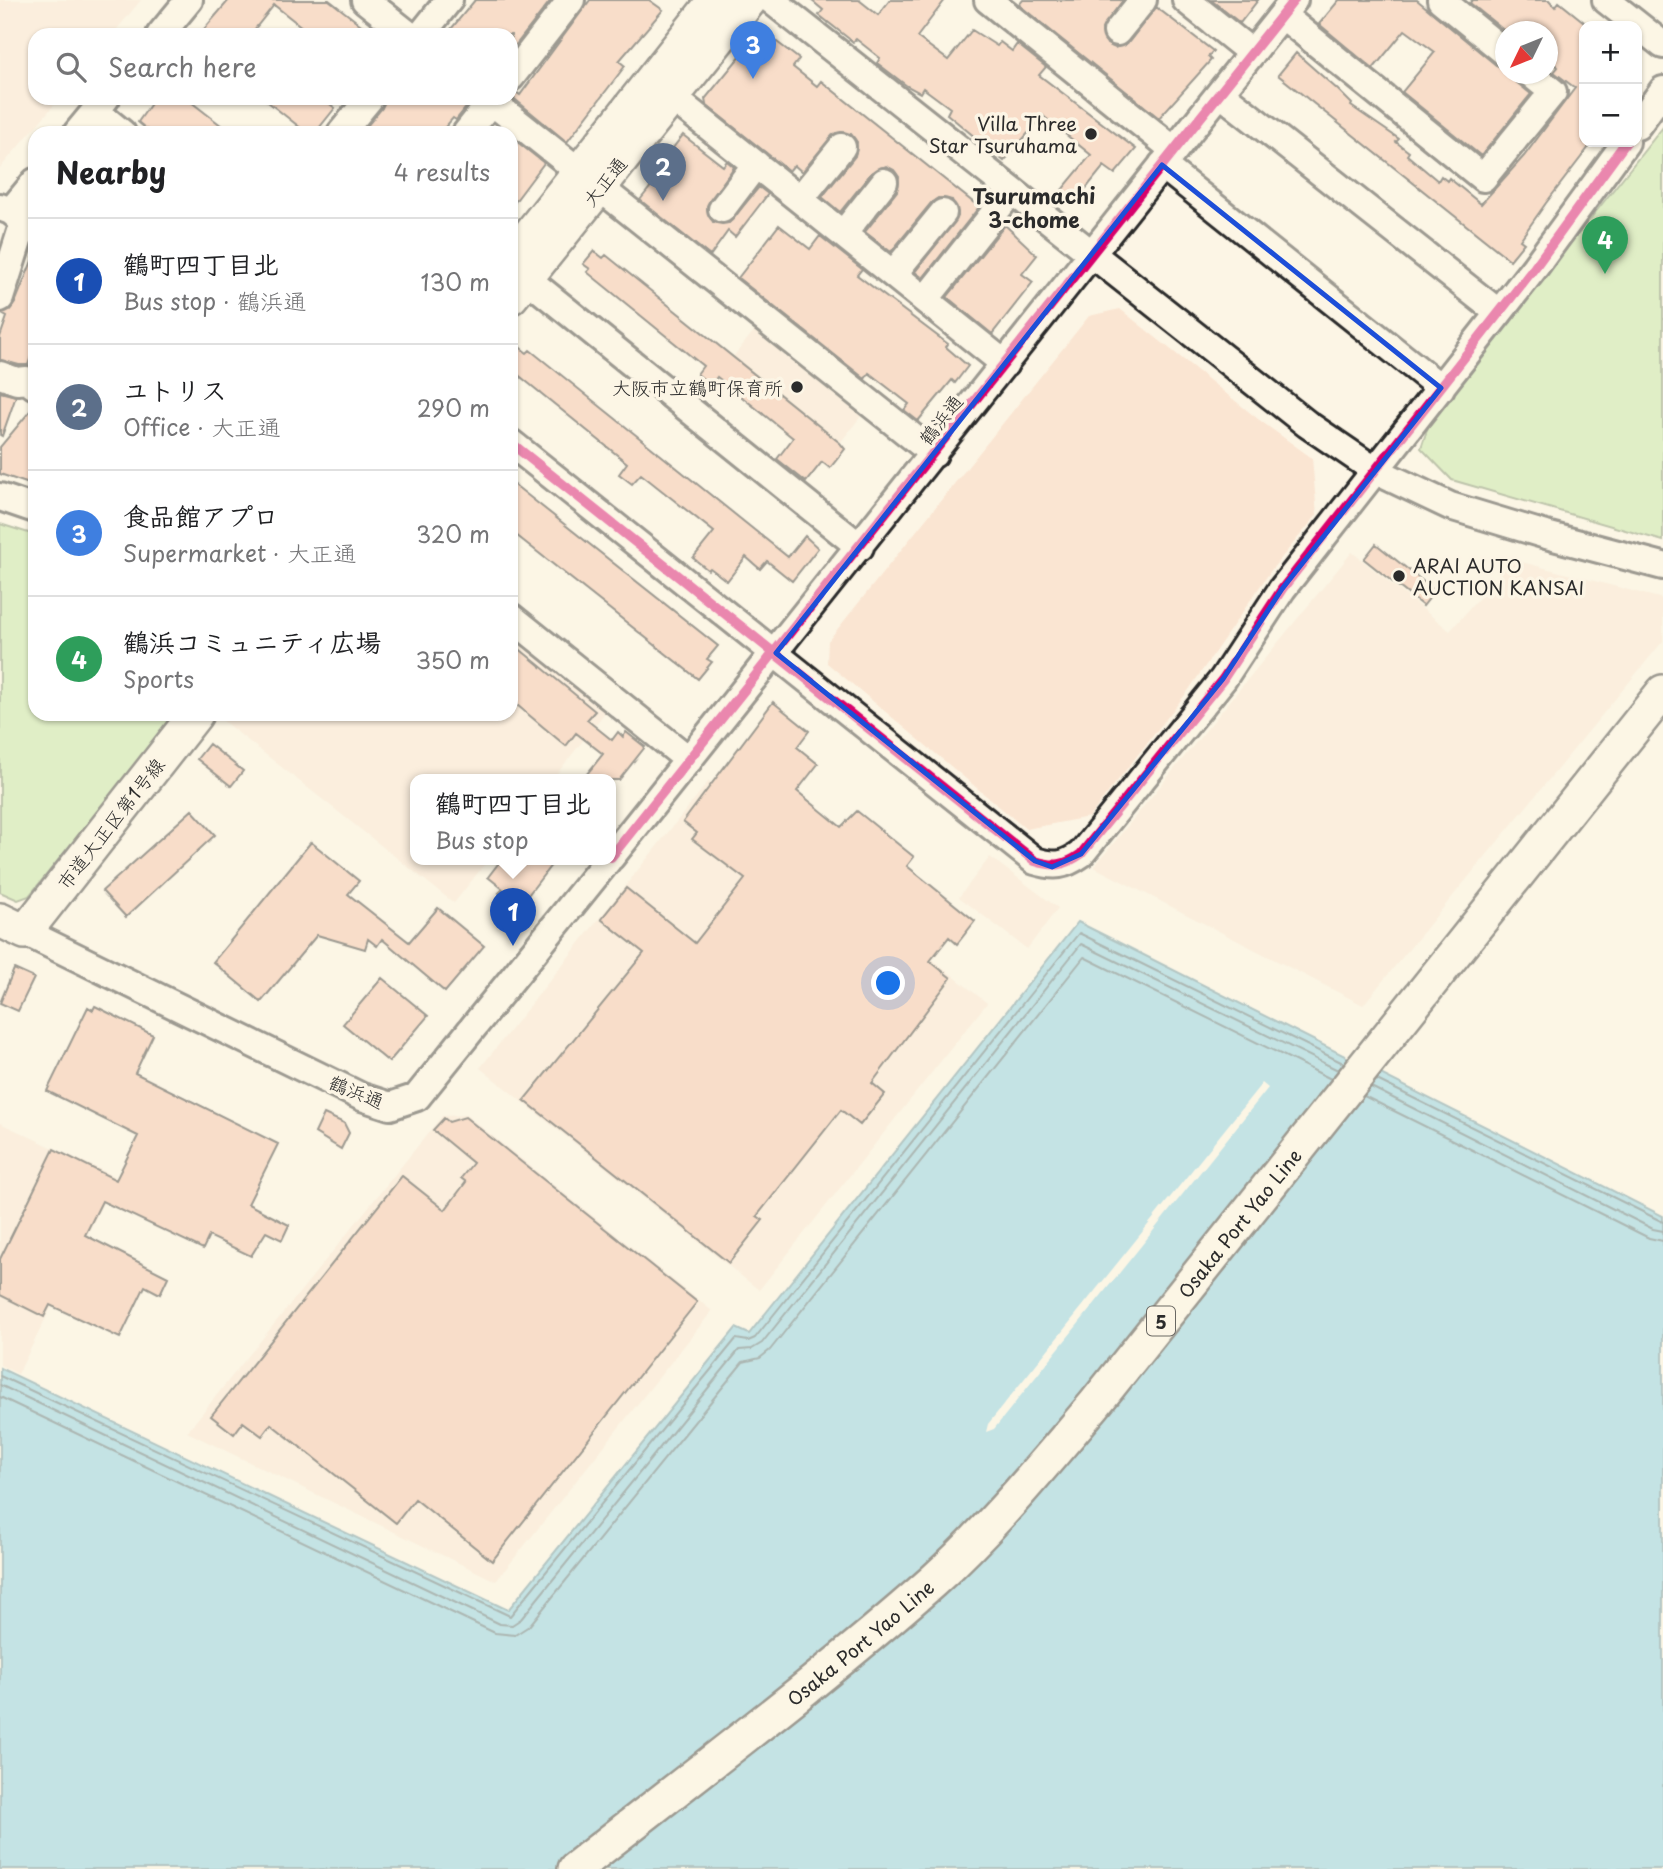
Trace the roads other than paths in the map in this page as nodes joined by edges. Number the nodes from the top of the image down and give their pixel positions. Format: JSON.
{"nodes":[{"id":1,"x":190,"y":0,"type":"edge"},
{"id":2,"x":365,"y":0,"type":"edge"},
{"id":3,"x":449,"y":0,"type":"edge"},
{"id":4,"x":571,"y":0,"type":"edge"},
{"id":5,"x":715,"y":0,"type":"edge"},
{"id":6,"x":750,"y":0,"type":"edge"},
{"id":7,"x":771,"y":0,"type":"edge"},
{"id":8,"x":988,"y":0,"type":"edge"},
{"id":9,"x":1143,"y":0,"type":"edge"},
{"id":10,"x":1186,"y":0,"type":"edge"},
{"id":11,"x":1441,"y":0,"type":"edge"},
{"id":12,"x":1606,"y":0,"type":"edge"},
{"id":13,"x":1288,"y":7,"type":"edge"},
{"id":14,"x":166,"y":28,"type":"edge"},
{"id":15,"x":400,"y":28,"type":"edge"},
{"id":16,"x":427,"y":28,"type":"edge"},
{"id":17,"x":1117,"y":32,"type":"dead end"},
{"id":18,"x":1495,"y":44,"type":"edge"},
{"id":19,"x":1663,"y":45,"type":"edge"},
{"id":20,"x":1252,"y":53,"type":"junction"},
{"id":21,"x":518,"y":68,"type":"edge"},
{"id":22,"x":1543,"y":84,"type":"edge"},
{"id":23,"x":1663,"y":90,"type":"edge"},
{"id":24,"x":1220,"y":93,"type":"junction"},
{"id":25,"x":673,"y":98,"type":"junction"},
{"id":26,"x":101,"y":105,"type":"edge"},
{"id":27,"x":364,"y":105,"type":"edge"},
{"id":28,"x":487,"y":105,"type":"edge"},
{"id":29,"x":498,"y":105,"type":"edge"},
{"id":30,"x":1642,"y":119,"type":"edge"},
{"id":31,"x":83,"y":126,"type":"edge"},
{"id":32,"x":117,"y":126,"type":"edge"},
{"id":33,"x":347,"y":126,"type":"edge"},
{"id":34,"x":471,"y":126,"type":"edge"},
{"id":35,"x":842,"y":147,"type":"dead end"},
{"id":36,"x":1622,"y":147,"type":"edge"},
{"id":37,"x":1168,"y":157,"type":"junction"},
{"id":38,"x":756,"y":164,"type":"junction"},
{"id":39,"x":589,"y":180,"type":"junction"},
{"id":40,"x":884,"y":181,"type":"dead end"},
{"id":41,"x":28,"y":189,"type":"edge"},
{"id":42,"x":1012,"y":192,"type":"junction"},
{"id":43,"x":800,"y":199,"type":"junction"},
{"id":44,"x":6,"y":209,"type":"edge"},
{"id":45,"x":722,"y":209,"type":"dead end"},
{"id":46,"x":943,"y":213,"type":"dead end"},
{"id":47,"x":843,"y":234,"type":"junction"},
{"id":48,"x":1090,"y":254,"type":"junction"},
{"id":49,"x":893,"y":274,"type":"junction"},
{"id":50,"x":518,"y":275,"type":"edge"},
{"id":51,"x":518,"y":280,"type":"edge"},
{"id":52,"x":0,"y":298,"type":"edge"},
{"id":53,"x":925,"y":300,"type":"junction"},
{"id":54,"x":1499,"y":313,"type":"junction"},
{"id":55,"x":1005,"y":364,"type":"junction"},
{"id":56,"x":0,"y":375,"type":"edge"},
{"id":57,"x":28,"y":380,"type":"edge"},
{"id":58,"x":1441,"y":388,"type":"junction"},
{"id":59,"x":518,"y":449,"type":"edge"},
{"id":60,"x":934,"y":454,"type":"junction"},
{"id":61,"x":1376,"y":471,"type":"junction"},
{"id":62,"x":0,"y":497,"type":"edge"},
{"id":63,"x":28,"y":507,"type":"edge"},
{"id":64,"x":860,"y":547,"type":"junction"},
{"id":65,"x":1663,"y":566,"type":"edge"},
{"id":66,"x":518,"y":623,"type":"edge"},
{"id":67,"x":776,"y":653,"type":"junction"},
{"id":68,"x":1663,"y":692,"type":"edge"},
{"id":69,"x":190,"y":721,"type":"edge"},
{"id":70,"x":689,"y":760,"type":"junction"},
{"id":71,"x":616,"y":851,"type":"edge"},
{"id":72,"x":605,"y":865,"type":"edge"},
{"id":73,"x":12,"y":926,"type":"edge"},
{"id":74,"x":575,"y":1869,"type":"edge"}],
"edges":[{"from":1,"to":14,"type":"street"},
{"from":2,"to":15,"type":"street"},
{"from":3,"to":16,"type":"street"},
{"from":4,"to":21,"type":"street"},
{"from":5,"to":39,"type":"main road","name":"大正通"},
{"from":6,"to":25,"type":"main road","name":"大正通"},
{"from":7,"to":42,"type":"street"},
{"from":8,"to":37,"type":"street"},
{"from":9,"to":17,"type":"street"},
{"from":10,"to":20,"type":"street"},
{"from":11,"to":18,"type":"street"},
{"from":12,"to":19,"type":"street"},
{"from":13,"to":20,"type":"street","name":"鶴浜通"},
{"from":13,"to":22,"type":"street"},
{"from":20,"to":24,"type":"street","name":"鶴浜通"},
{"from":23,"to":30,"type":"street"},
{"from":24,"to":37,"type":"street","name":"鶴浜通"},
{"from":24,"to":54,"type":"street"},
{"from":25,"to":38,"type":"street"},
{"from":25,"to":39,"type":"main road","name":"大正通"},
{"from":26,"to":31,"type":"street"},
{"from":26,"to":32,"type":"street"},
{"from":27,"to":33,"type":"street"},
{"from":28,"to":34,"type":"street"},
{"from":29,"to":39,"type":"street"},
{"from":35,"to":43,"type":"street"},
{"from":36,"to":54,"type":"street"},
{"from":37,"to":48,"type":"street","name":"鶴浜通"},
{"from":37,"to":58,"type":"street"},
{"from":38,"to":43,"type":"street"},
{"from":38,"to":45,"type":"street"},
{"from":39,"to":50,"type":"main road","name":"大正通"},
{"from":39,"to":60,"type":"street"},
{"from":40,"to":47,"type":"street"},
{"from":41,"to":44,"type":"street"},
{"from":42,"to":48,"type":"street"},
{"from":42,"to":53,"type":"street"},
{"from":43,"to":47,"type":"street"},
{"from":44,"to":52,"type":"street"},
{"from":46,"to":49,"type":"street"},
{"from":47,"to":49,"type":"street"},
{"from":48,"to":55,"type":"street","name":"鶴浜通"},
{"from":48,"to":61,"type":"street"},
{"from":49,"to":53,"type":"street"},
{"from":51,"to":64,"type":"street"},
{"from":53,"to":55,"type":"street"},
{"from":54,"to":58,"type":"street"},
{"from":55,"to":60,"type":"street","name":"鶴浜通"},
{"from":56,"to":57,"type":"street"},
{"from":58,"to":61,"type":"street"},
{"from":59,"to":67,"type":"street"},
{"from":60,"to":64,"type":"street","name":"鶴浜通"},
{"from":61,"to":65,"type":"street"},
{"from":61,"to":67,"type":"street"},
{"from":62,"to":63,"type":"street"},
{"from":64,"to":67,"type":"street","name":"鶴浜通"},
{"from":66,"to":70,"type":"street"},
{"from":67,"to":70,"type":"street","name":"鶴浜通"},
{"from":68,"to":74,"type":"main road","name":"Osaka Port Yao Line","number":"5"},
{"from":69,"to":73,"type":"main road","name":"市道大正区第1号線"},
{"from":70,"to":71,"type":"street","name":"鶴浜通"},
{"from":72,"to":73,"type":"street","name":"鶴浜通"}]}
